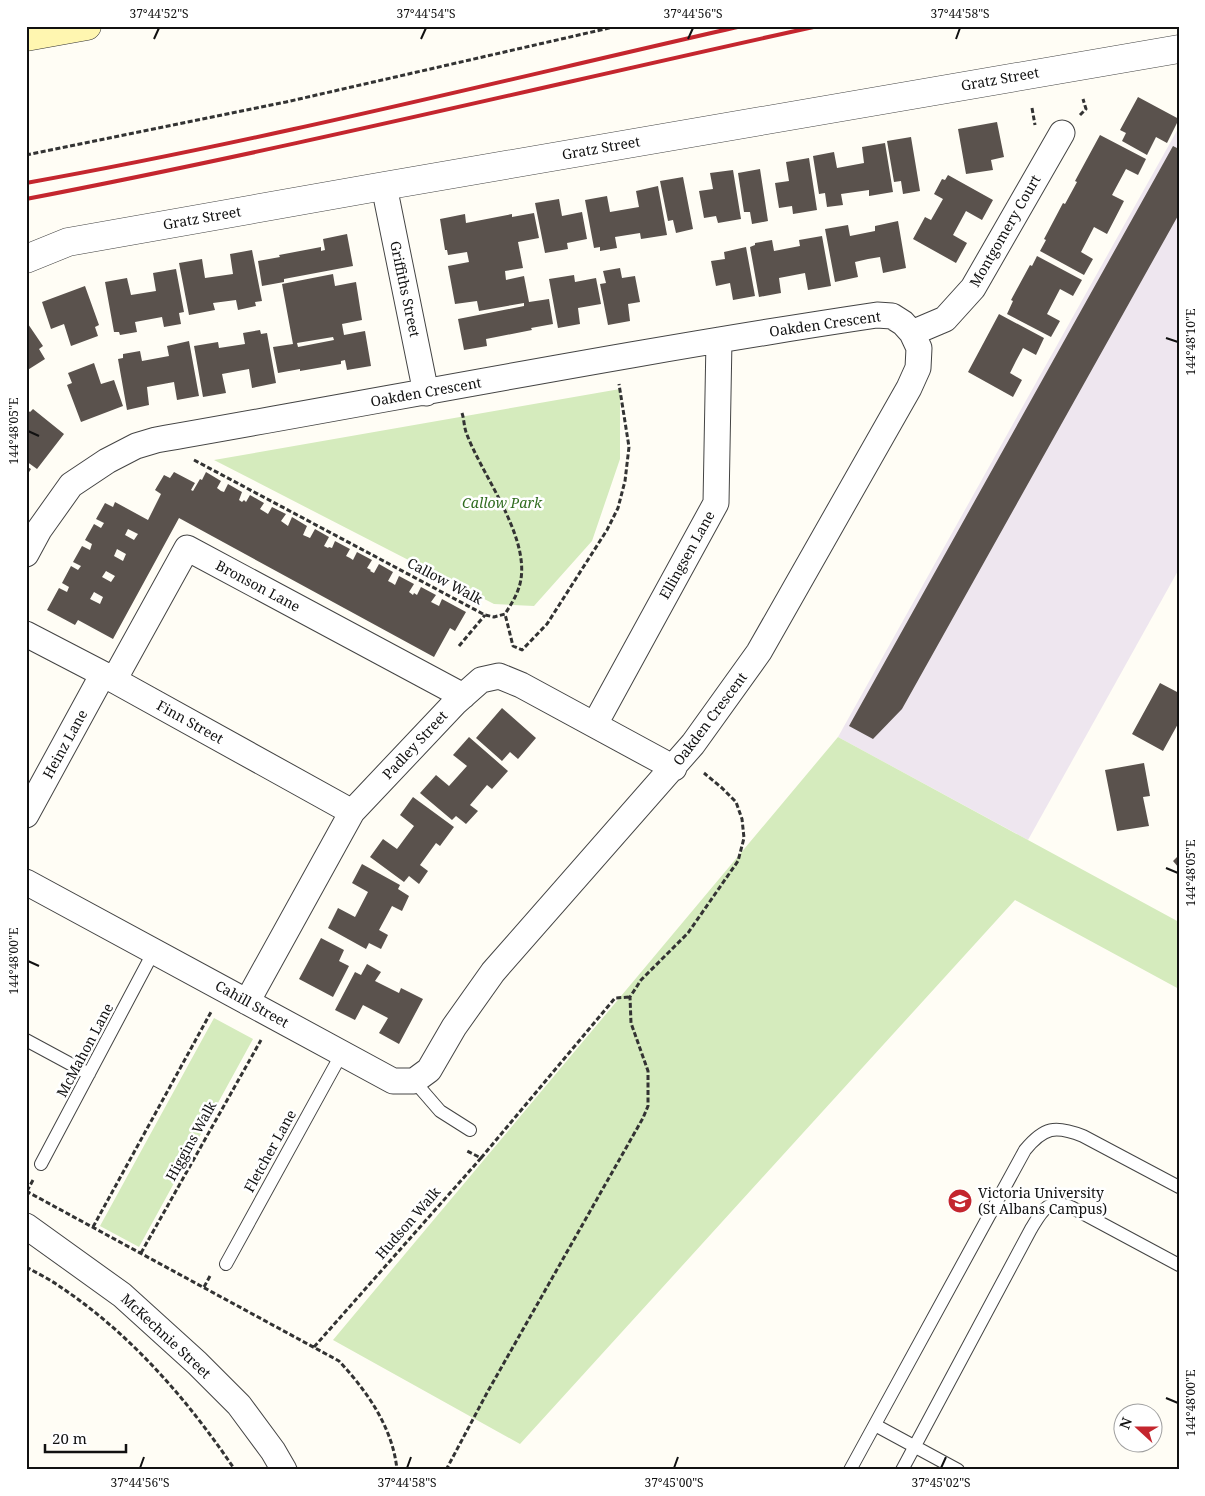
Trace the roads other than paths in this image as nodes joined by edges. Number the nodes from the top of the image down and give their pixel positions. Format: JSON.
{"nodes":[{"id":1,"x":87,"y":26,"type":"edge"},
{"id":2,"x":26,"y":37,"type":"edge"},
{"id":3,"x":1179,"y":49,"type":"edge"},
{"id":4,"x":1062,"y":133,"type":"dead end"},
{"id":5,"x":384,"y":186,"type":"junction"},
{"id":6,"x":26,"y":259,"type":"edge"},
{"id":7,"x":912,"y":333,"type":"junction"},
{"id":8,"x":719,"y":340,"type":"junction"},
{"id":9,"x":426,"y":393,"type":"junction"},
{"id":10,"x":26,"y":554,"type":"edge"},
{"id":11,"x":26,"y":634,"type":"edge"},
{"id":12,"x":109,"y":677,"type":"junction"},
{"id":13,"x":463,"y":696,"type":"junction"},
{"id":14,"x":595,"y":724,"type":"junction"},
{"id":15,"x":674,"y":768,"type":"junction"},
{"id":16,"x":352,"y":812,"type":"junction"},
{"id":17,"x":26,"y":814,"type":"edge"},
{"id":18,"x":26,"y":882,"type":"edge"},
{"id":19,"x":154,"y":951,"type":"junction"},
{"id":20,"x":247,"y":1002,"type":"junction"},
{"id":21,"x":26,"y":1040,"type":"edge"},
{"id":22,"x":342,"y":1053,"type":"junction"},
{"id":23,"x":89,"y":1074,"type":"junction"},
{"id":24,"x":414,"y":1080,"type":"junction"},
{"id":25,"x":470,"y":1130,"type":"dead end"},
{"id":26,"x":42,"y":1164,"type":"dead end"},
{"id":27,"x":1179,"y":1187,"type":"edge"},
{"id":28,"x":26,"y":1226,"type":"edge"},
{"id":29,"x":226,"y":1264,"type":"dead end"},
{"id":30,"x":1179,"y":1265,"type":"edge"},
{"id":31,"x":875,"y":1425,"type":"junction"},
{"id":32,"x":915,"y":1446,"type":"junction"},
{"id":33,"x":284,"y":1470,"type":"edge"},
{"id":34,"x":850,"y":1470,"type":"edge"},
{"id":35,"x":902,"y":1470,"type":"edge"},
{"id":36,"x":958,"y":1470,"type":"edge"}],
"edges":[{"from":1,"to":2,"type":"main road"},
{"from":3,"to":5,"type":"street","name":"Gratz Street"},
{"from":4,"to":7,"type":"street","name":"Montgomery Court"},
{"from":5,"to":6,"type":"street","name":"Gratz Street"},
{"from":5,"to":9,"type":"street","name":"Griffiths Street"},
{"from":7,"to":8,"type":"street","name":"Oakden Crescent"},
{"from":7,"to":15,"type":"street","name":"Oakden Crescent"},
{"from":8,"to":9,"type":"street","name":"Oakden Crescent"},
{"from":8,"to":14,"type":"street","name":"Ellingsen Lane"},
{"from":9,"to":10,"type":"street","name":"Oakden Crescent"},
{"from":11,"to":12,"type":"street","name":"Finn Street"},
{"from":12,"to":13,"type":"street","name":"Bronson Lane"},
{"from":12,"to":16,"type":"street","name":"Finn Street"},
{"from":12,"to":17,"type":"street","name":"Heinz Lane"},
{"from":13,"to":14,"type":"street","name":"Padley Street"},
{"from":13,"to":16,"type":"street","name":"Padley Street"},
{"from":14,"to":15,"type":"street","name":"Padley Street"},
{"from":15,"to":24,"type":"street","name":"Oakden Crescent"},
{"from":16,"to":20,"type":"street","name":"Padley Street"},
{"from":18,"to":19,"type":"street","name":"Cahill Street"},
{"from":19,"to":20,"type":"street","name":"Cahill Street"},
{"from":19,"to":23,"type":"lane","name":"McMahon Lane"},
{"from":20,"to":22,"type":"street","name":"Cahill Street"},
{"from":21,"to":23,"type":"lane"},
{"from":22,"to":24,"type":"street","name":"Cahill Street"},
{"from":22,"to":29,"type":"lane","name":"Fletcher Lane"},
{"from":23,"to":26,"type":"lane","name":"McMahon Lane"},
{"from":24,"to":25,"type":"lane"},
{"from":27,"to":31,"type":"lane"},
{"from":28,"to":33,"type":"street","name":"McKechnie Street"},
{"from":30,"to":32,"type":"lane"},
{"from":31,"to":32,"type":"lane"},
{"from":31,"to":34,"type":"lane"},
{"from":32,"to":35,"type":"lane"},
{"from":32,"to":36,"type":"lane"}]}
